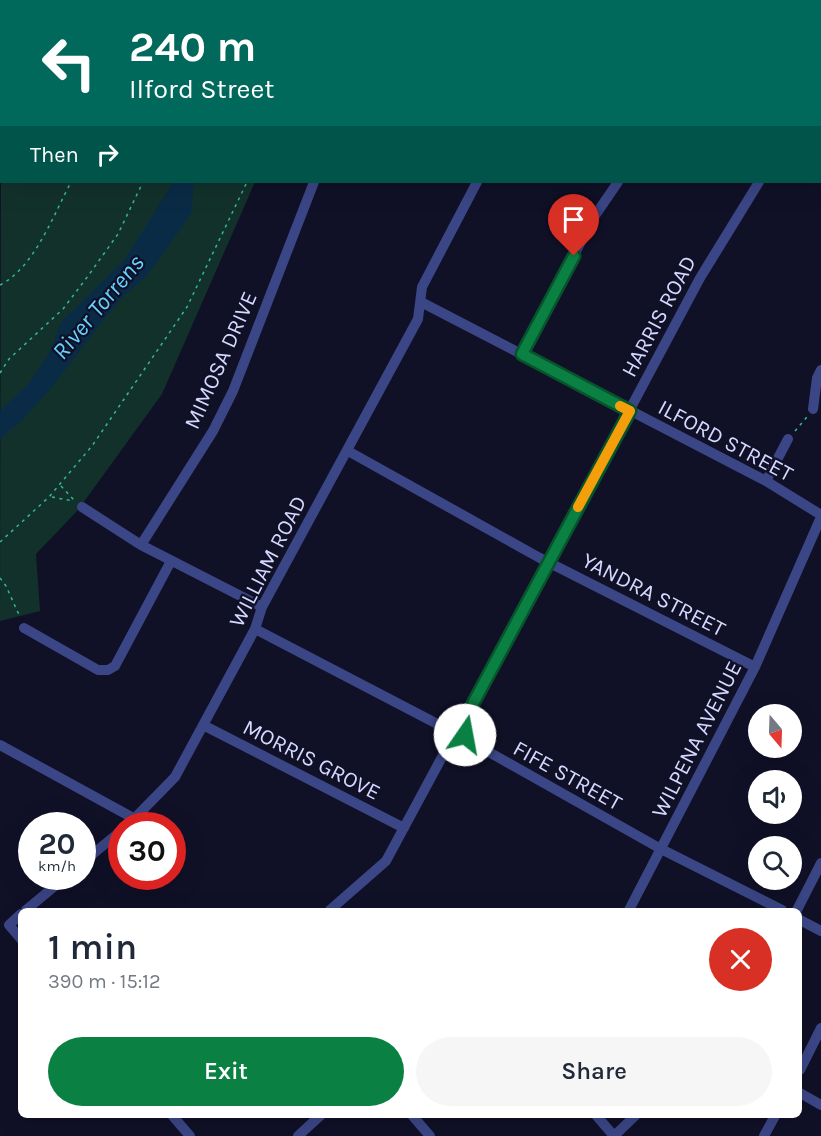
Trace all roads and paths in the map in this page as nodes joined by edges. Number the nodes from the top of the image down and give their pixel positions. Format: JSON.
{"nodes":[{"id":1,"x":70,"y":183,"type":"edge"},
{"id":2,"x":143,"y":183,"type":"edge"},
{"id":3,"x":246,"y":183,"type":"edge"},
{"id":4,"x":314,"y":183,"type":"edge"},
{"id":5,"x":476,"y":183,"type":"edge"},
{"id":6,"x":617,"y":183,"type":"edge"},
{"id":7,"x":758,"y":183,"type":"edge"},
{"id":8,"x":0,"y":285,"type":"edge"},
{"id":9,"x":421,"y":302,"type":"junction"},
{"id":10,"x":522,"y":354,"type":"junction"},
{"id":11,"x":821,"y":370,"type":"edge"},
{"id":12,"x":0,"y":373,"type":"edge"},
{"id":13,"x":813,"y":409,"type":"joint"},
{"id":14,"x":630,"y":411,"type":"junction"},
{"id":15,"x":788,"y":439,"type":"joint"},
{"id":16,"x":348,"y":451,"type":"junction"},
{"id":17,"x":766,"y":481,"type":"junction"},
{"id":18,"x":60,"y":486,"type":"junction"},
{"id":19,"x":49,"y":497,"type":"junction"},
{"id":20,"x":82,"y":507,"type":"dead end"},
{"id":21,"x":821,"y":516,"type":"edge"},
{"id":22,"x":0,"y":542,"type":"edge"},
{"id":23,"x":141,"y":544,"type":"junction"},
{"id":24,"x":171,"y":561,"type":"junction"},
{"id":25,"x":549,"y":563,"type":"junction"},
{"id":26,"x":0,"y":578,"type":"edge"},
{"id":27,"x":262,"y":607,"type":"junction"},
{"id":28,"x":24,"y":628,"type":"joint"},
{"id":29,"x":255,"y":629,"type":"junction"},
{"id":30,"x":755,"y":667,"type":"junction"},
{"id":31,"x":202,"y":725,"type":"junction"},
{"id":32,"x":461,"y":726,"type":"junction"},
{"id":33,"x":445,"y":728,"type":"junction"},
{"id":34,"x":464,"y":738,"type":"junction"},
{"id":35,"x":449,"y":744,"type":"junction"},
{"id":36,"x":0,"y":745,"type":"edge"},
{"id":37,"x":114,"y":812,"type":"edge"},
{"id":38,"x":141,"y":812,"type":"edge"},
{"id":39,"x":404,"y":828,"type":"junction"},
{"id":40,"x":108,"y":842,"type":"edge"},
{"id":41,"x":661,"y":849,"type":"junction"},
{"id":42,"x":96,"y":851,"type":"edge"},
{"id":43,"x":821,"y":863,"type":"edge"},
{"id":44,"x":50,"y":890,"type":"edge"},
{"id":45,"x":28,"y":908,"type":"edge"},
{"id":46,"x":332,"y":908,"type":"edge"},
{"id":47,"x":630,"y":908,"type":"edge"},
{"id":48,"x":778,"y":908,"type":"edge"},
{"id":49,"x":798,"y":908,"type":"edge"},
{"id":50,"x":18,"y":917,"type":"edge"},
{"id":51,"x":802,"y":921,"type":"edge"},
{"id":52,"x":821,"y":931,"type":"edge"},
{"id":53,"x":18,"y":936,"type":"edge"},
{"id":54,"x":821,"y":1028,"type":"edge"},
{"id":55,"x":802,"y":1066,"type":"edge"},
{"id":56,"x":802,"y":1095,"type":"edge"},
{"id":57,"x":821,"y":1105,"type":"edge"},
{"id":58,"x":174,"y":1118,"type":"edge"},
{"id":59,"x":318,"y":1118,"type":"edge"},
{"id":60,"x":414,"y":1118,"type":"edge"},
{"id":61,"x":598,"y":1118,"type":"edge"},
{"id":62,"x":633,"y":1118,"type":"edge"},
{"id":63,"x":774,"y":1118,"type":"edge"},
{"id":64,"x":190,"y":1136,"type":"edge"},
{"id":65,"x":298,"y":1136,"type":"edge"},
{"id":66,"x":430,"y":1136,"type":"edge"},
{"id":67,"x":614,"y":1136,"type":"edge"},
{"id":68,"x":764,"y":1136,"type":"edge"}],
"edges":[{"from":1,"to":8,"type":"path"},
{"from":2,"to":12,"type":"path"},
{"from":3,"to":18,"type":"path"},
{"from":4,"to":23,"type":"street","name":"MIMOSA DRIVE"},
{"from":5,"to":9,"type":"street","name":"WILLIAM ROAD"},
{"from":6,"to":10,"type":"street"},
{"from":7,"to":14,"type":"street","name":"HARRIS ROAD"},
{"from":9,"to":10,"type":"street","name":"ILFORD STREET"},
{"from":9,"to":16,"type":"street","name":"WILLIAM ROAD"},
{"from":10,"to":14,"type":"street","name":"ILFORD STREET"},
{"from":11,"to":13,"type":"street"},
{"from":13,"to":15,"type":"path"},
{"from":14,"to":17,"type":"street","name":"ILFORD STREET"},
{"from":14,"to":25,"type":"street","name":"HARRIS ROAD"},
{"from":15,"to":17,"type":"street"},
{"from":16,"to":25,"type":"street","name":"YANDRA STREET"},
{"from":16,"to":27,"type":"street","name":"WILLIAM ROAD"},
{"from":17,"to":21,"type":"street","name":"ILFORD STREET"},
{"from":18,"to":19,"type":"path"},
{"from":18,"to":19,"type":"path"},
{"from":19,"to":22,"type":"path"},
{"from":20,"to":23,"type":"street"},
{"from":21,"to":30,"type":"street","name":"WILPENA AVENUE"},
{"from":23,"to":24,"type":"street"},
{"from":24,"to":27,"type":"street"},
{"from":24,"to":28,"type":"street"},
{"from":25,"to":30,"type":"street","name":"YANDRA STREET"},
{"from":25,"to":32,"type":"street","name":"HARRIS ROAD"},
{"from":26,"to":28,"type":"path"},
{"from":27,"to":29,"type":"street","name":"WILLIAM ROAD"},
{"from":29,"to":31,"type":"street","name":"WILLIAM ROAD"},
{"from":29,"to":33,"type":"street"},
{"from":30,"to":41,"type":"street","name":"WILPENA AVENUE"},
{"from":31,"to":38,"type":"street","name":"WILLIAM ROAD"},
{"from":31,"to":39,"type":"street","name":"MORRIS GROVE"},
{"from":32,"to":33,"type":"street"},
{"from":32,"to":34,"type":"street"},
{"from":33,"to":35,"type":"street"},
{"from":34,"to":35,"type":"street"},
{"from":34,"to":41,"type":"street","name":"FIFE STREET"},
{"from":35,"to":39,"type":"street"},
{"from":36,"to":37,"type":"street"},
{"from":39,"to":46,"type":"street"},
{"from":40,"to":42,"type":"street"},
{"from":41,"to":47,"type":"street","name":"WILPENA AVENUE"},
{"from":41,"to":48,"type":"street","name":"FIFE STREET"},
{"from":43,"to":49,"type":"street"},
{"from":44,"to":45,"type":"street"},
{"from":50,"to":53,"type":"street"},
{"from":51,"to":52,"type":"street"},
{"from":54,"to":55,"type":"street"},
{"from":56,"to":57,"type":"street"},
{"from":58,"to":64,"type":"street"},
{"from":59,"to":65,"type":"street"},
{"from":60,"to":66,"type":"street"},
{"from":61,"to":67,"type":"street"},
{"from":62,"to":67,"type":"street"},
{"from":63,"to":68,"type":"street"}]}
